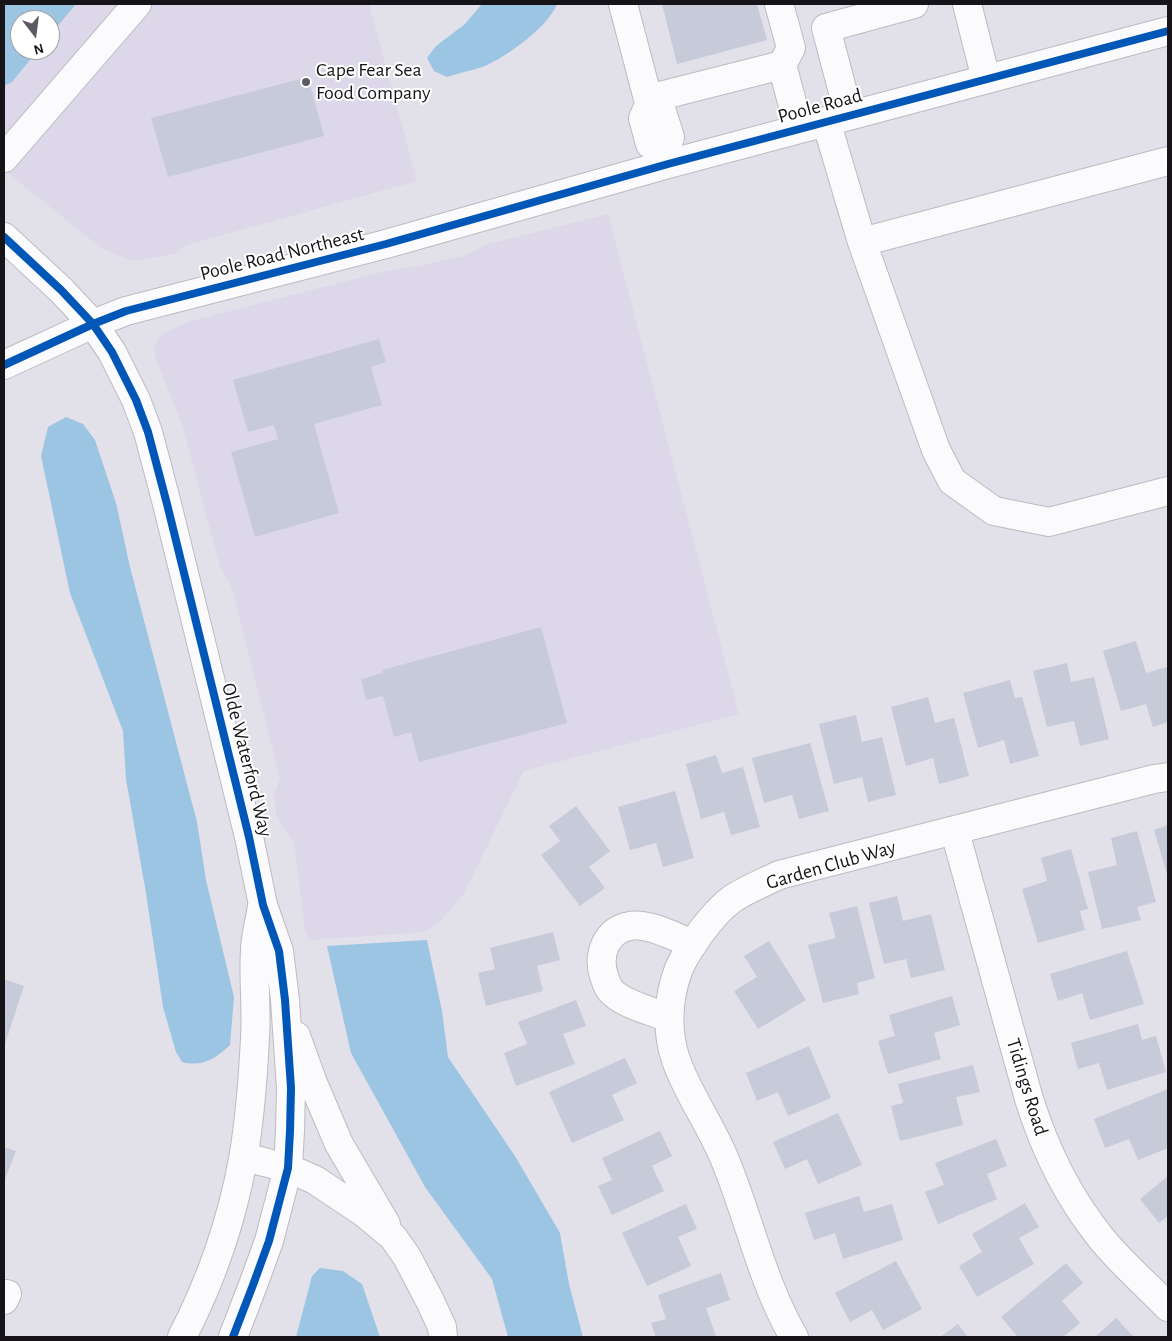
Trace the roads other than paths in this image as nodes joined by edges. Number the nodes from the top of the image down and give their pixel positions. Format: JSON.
{"nodes":[{"id":1,"x":137,"y":4,"type":"edge"},
{"id":2,"x":623,"y":4,"type":"edge"},
{"id":3,"x":779,"y":4,"type":"edge"},
{"id":4,"x":914,"y":4,"type":"edge"},
{"id":5,"x":967,"y":4,"type":"edge"},
{"id":6,"x":1168,"y":31,"type":"edge"},
{"id":7,"x":782,"y":65,"type":"junction"},
{"id":8,"x":986,"y":79,"type":"junction"},
{"id":9,"x":648,"y":102,"type":"junction"},
{"id":10,"x":838,"y":118,"type":"junction"},
{"id":11,"x":798,"y":128,"type":"junction"},
{"id":12,"x":4,"y":158,"type":"edge"},
{"id":13,"x":666,"y":158,"type":"junction"},
{"id":14,"x":1168,"y":161,"type":"edge"},
{"id":15,"x":481,"y":217,"type":"joint"},
{"id":16,"x":4,"y":237,"type":"edge"},
{"id":17,"x":862,"y":242,"type":"junction"},
{"id":18,"x":93,"y":324,"type":"junction"},
{"id":19,"x":4,"y":365,"type":"edge"},
{"id":20,"x":1168,"y":491,"type":"edge"},
{"id":21,"x":1168,"y":777,"type":"edge"},
{"id":22,"x":955,"y":832,"type":"junction"},
{"id":23,"x":262,"y":905,"type":"junction"},
{"id":24,"x":693,"y":944,"type":"junction"},
{"id":25,"x":285,"y":1000,"type":"junction"},
{"id":26,"x":669,"y":1018,"type":"junction"},
{"id":27,"x":244,"y":1157,"type":"junction"},
{"id":28,"x":288,"y":1168,"type":"junction"},
{"id":29,"x":393,"y":1237,"type":"junction"},
{"id":30,"x":1168,"y":1307,"type":"edge"},
{"id":31,"x":182,"y":1337,"type":"edge"},
{"id":32,"x":233,"y":1337,"type":"edge"},
{"id":33,"x":443,"y":1337,"type":"edge"},
{"id":34,"x":794,"y":1337,"type":"edge"}],
"edges":[{"from":1,"to":12,"type":"street"},
{"from":2,"to":9,"type":"street"},
{"from":3,"to":7,"type":"street"},
{"from":4,"to":10,"type":"street"},
{"from":5,"to":8,"type":"street"},
{"from":6,"to":8,"type":"street","name":"Poole Road"},
{"from":7,"to":9,"type":"street"},
{"from":7,"to":11,"type":"street"},
{"from":8,"to":10,"type":"street","name":"Poole Road"},
{"from":9,"to":13,"type":"street"},
{"from":10,"to":11,"type":"street","name":"Poole Road"},
{"from":10,"to":17,"type":"street"},
{"from":11,"to":13,"type":"street","name":"Poole Road"},
{"from":13,"to":15,"type":"street","name":"Poole Road"},
{"from":14,"to":17,"type":"street"},
{"from":15,"to":18,"type":"street","name":"Poole Road Northeast"},
{"from":16,"to":18,"type":"street","name":"Olde Waterford Way"},
{"from":17,"to":20,"type":"street"},
{"from":18,"to":19,"type":"street","name":"Poole Road Northeast"},
{"from":18,"to":23,"type":"street","name":"Olde Waterford Way"},
{"from":21,"to":22,"type":"street","name":"Garden Club Way"},
{"from":22,"to":24,"type":"street","name":"Garden Club Way"},
{"from":22,"to":30,"type":"street","name":"Tidings Road"},
{"from":23,"to":25,"type":"street","name":"Olde Waterford Way"},
{"from":23,"to":27,"type":"street","name":"Olde Waterford Way"},
{"from":24,"to":26,"type":"street","name":"Garden Club Way"},
{"from":24,"to":26,"type":"street"},
{"from":25,"to":28,"type":"street","name":"Olde Waterford Way"},
{"from":25,"to":29,"type":"street"},
{"from":26,"to":34,"type":"street","name":"Garden Club Way"},
{"from":27,"to":28,"type":"street"},
{"from":27,"to":31,"type":"street","name":"Olde Waterford Way"},
{"from":28,"to":29,"type":"street"},
{"from":28,"to":32,"type":"street","name":"Olde Waterford Way"},
{"from":29,"to":33,"type":"street"}]}
